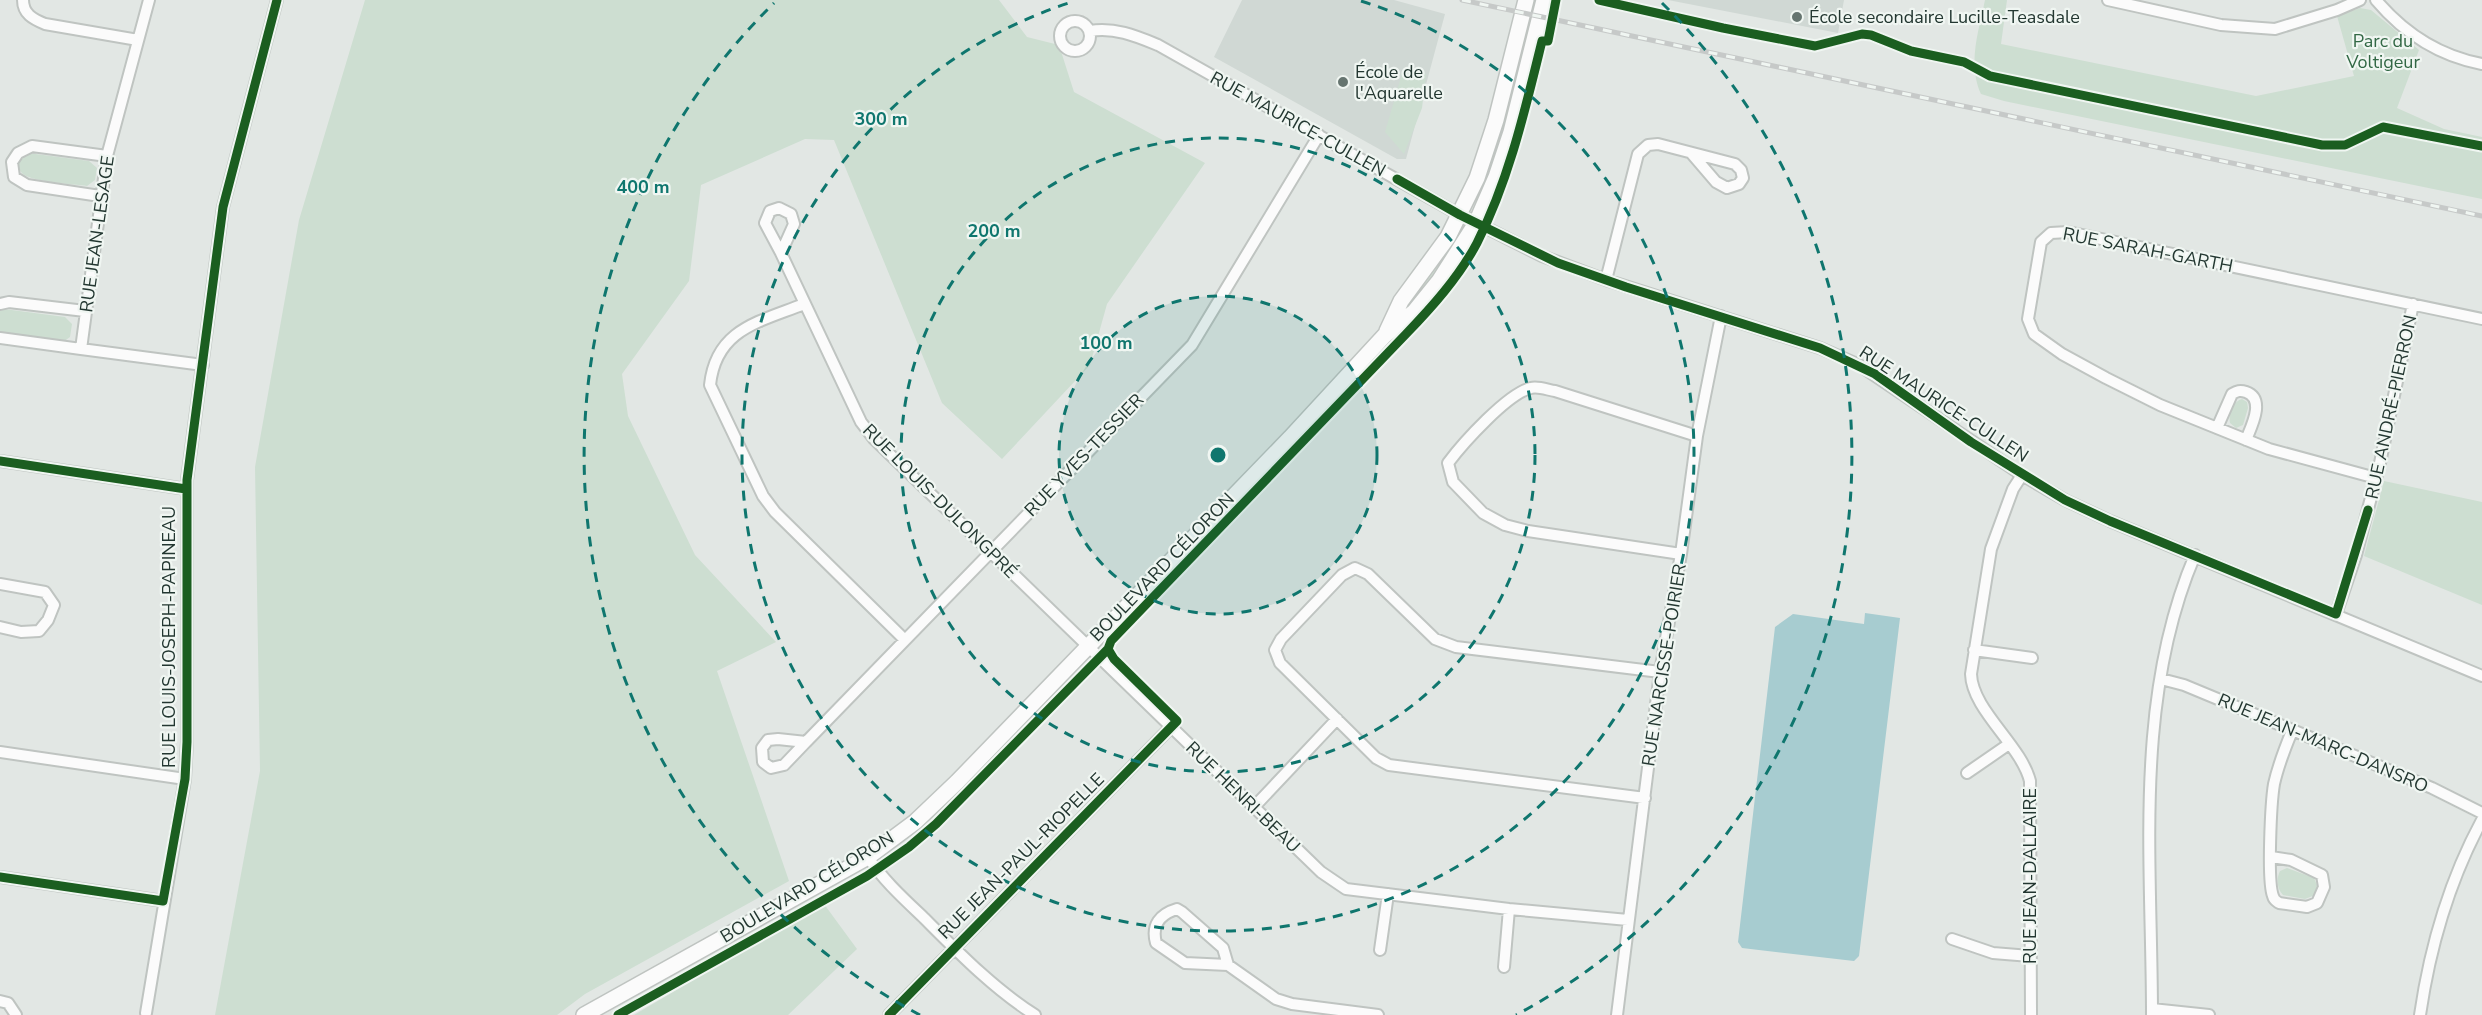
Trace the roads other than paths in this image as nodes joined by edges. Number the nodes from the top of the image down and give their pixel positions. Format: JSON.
{"nodes":[{"id":1,"x":23,"y":0,"type":"edge"},
{"id":2,"x":149,"y":0,"type":"edge"},
{"id":3,"x":277,"y":0,"type":"edge"},
{"id":4,"x":1526,"y":0,"type":"edge"},
{"id":5,"x":1544,"y":0,"type":"edge"},
{"id":6,"x":2108,"y":0,"type":"edge"},
{"id":7,"x":2360,"y":0,"type":"edge"},
{"id":8,"x":2376,"y":0,"type":"edge"},
{"id":9,"x":1090,"y":32,"type":"dead end"},
{"id":10,"x":138,"y":40,"type":"junction"},
{"id":11,"x":2482,"y":64,"type":"edge"},
{"id":12,"x":1319,"y":135,"type":"junction"},
{"id":13,"x":1692,"y":154,"type":"dead end"},
{"id":14,"x":107,"y":156,"type":"junction"},
{"id":15,"x":100,"y":196,"type":"junction"},
{"id":16,"x":1460,"y":215,"type":"junction"},
{"id":17,"x":1476,"y":223,"type":"junction"},
{"id":18,"x":781,"y":253,"type":"dead end"},
{"id":19,"x":1606,"y":280,"type":"junction"},
{"id":20,"x":0,"y":304,"type":"edge"},
{"id":21,"x":804,"y":304,"type":"junction"},
{"id":22,"x":2413,"y":304,"type":"junction"},
{"id":23,"x":85,"y":311,"type":"junction"},
{"id":24,"x":1721,"y":316,"type":"junction"},
{"id":25,"x":2482,"y":319,"type":"edge"},
{"id":26,"x":1385,"y":335,"type":"junction"},
{"id":27,"x":0,"y":338,"type":"edge"},
{"id":28,"x":81,"y":349,"type":"junction"},
{"id":29,"x":203,"y":365,"type":"junction"},
{"id":30,"x":2217,"y":428,"type":"junction"},
{"id":31,"x":1696,"y":436,"type":"junction"},
{"id":32,"x":2246,"y":440,"type":"junction"},
{"id":33,"x":0,"y":461,"type":"edge"},
{"id":34,"x":2022,"y":475,"type":"junction"},
{"id":35,"x":2376,"y":478,"type":"junction"},
{"id":36,"x":186,"y":489,"type":"junction"},
{"id":37,"x":991,"y":552,"type":"junction"},
{"id":38,"x":1681,"y":554,"type":"junction"},
{"id":39,"x":2195,"y":555,"type":"junction"},
{"id":40,"x":0,"y":584,"type":"edge"},
{"id":41,"x":2336,"y":614,"type":"junction"},
{"id":42,"x":0,"y":627,"type":"edge"},
{"id":43,"x":904,"y":639,"type":"junction"},
{"id":44,"x":1088,"y":647,"type":"junction"},
{"id":45,"x":1974,"y":650,"type":"junction"},
{"id":46,"x":2032,"y":658,"type":"dead end"},
{"id":47,"x":1660,"y":672,"type":"junction"},
{"id":48,"x":2482,"y":676,"type":"edge"},
{"id":49,"x":2161,"y":678,"type":"junction"},
{"id":50,"x":1337,"y":718,"type":"junction"},
{"id":51,"x":1171,"y":728,"type":"junction"},
{"id":52,"x":2292,"y":731,"type":"junction"},
{"id":53,"x":806,"y":742,"type":"dead end"},
{"id":54,"x":2009,"y":744,"type":"junction"},
{"id":55,"x":0,"y":752,"type":"edge"},
{"id":56,"x":1967,"y":773,"type":"dead end"},
{"id":57,"x":184,"y":778,"type":"junction"},
{"id":58,"x":1645,"y":798,"type":"junction"},
{"id":59,"x":1254,"y":807,"type":"junction"},
{"id":60,"x":2482,"y":813,"type":"edge"},
{"id":61,"x":2482,"y":820,"type":"edge"},
{"id":62,"x":868,"y":857,"type":"junction"},
{"id":63,"x":2271,"y":857,"type":"junction"},
{"id":64,"x":0,"y":877,"type":"edge"},
{"id":65,"x":1388,"y":894,"type":"junction"},
{"id":66,"x":164,"y":901,"type":"junction"},
{"id":67,"x":1509,"y":909,"type":"junction"},
{"id":68,"x":1628,"y":920,"type":"junction"},
{"id":69,"x":1952,"y":939,"type":"dead end"},
{"id":70,"x":954,"y":948,"type":"junction"},
{"id":71,"x":1380,"y":950,"type":"dead end"},
{"id":72,"x":2030,"y":956,"type":"junction"},
{"id":73,"x":1228,"y":965,"type":"junction"},
{"id":74,"x":1504,"y":967,"type":"dead end"},
{"id":75,"x":614,"y":1000,"type":"junction"},
{"id":76,"x":0,"y":1001,"type":"edge"},
{"id":77,"x":2152,"y":1012,"type":"edge"},
{"id":78,"x":146,"y":1013,"type":"dead end"},
{"id":79,"x":16,"y":1015,"type":"edge"},
{"id":80,"x":584,"y":1015,"type":"edge"},
{"id":81,"x":593,"y":1015,"type":"edge"},
{"id":82,"x":889,"y":1015,"type":"edge"},
{"id":83,"x":1035,"y":1015,"type":"edge"},
{"id":84,"x":1378,"y":1015,"type":"edge"},
{"id":85,"x":1617,"y":1015,"type":"edge"},
{"id":86,"x":2031,"y":1015,"type":"edge"},
{"id":87,"x":2210,"y":1015,"type":"edge"},
{"id":88,"x":2420,"y":1015,"type":"edge"}],
"edges":[{"from":1,"to":10,"type":"street"},
{"from":2,"to":10,"type":"street","name":"RUE JEAN-LESAGE"},
{"from":3,"to":29,"type":"street","name":"RUE LOUIS-JOSEPH-PAPINEAU"},
{"from":4,"to":16,"type":"street","name":"BOULEVARD CÉLORON"},
{"from":5,"to":17,"type":"street","name":"BOULEVARD CÉLORON"},
{"from":6,"to":7,"type":"street"},
{"from":8,"to":11,"type":"street"},
{"from":9,"to":12,"type":"street","name":"RUE MAURICE-CULLEN"},
{"from":10,"to":14,"type":"street","name":"RUE JEAN-LESAGE"},
{"from":12,"to":16,"type":"street","name":"RUE MAURICE-CULLEN"},
{"from":12,"to":37,"type":"street","name":"RUE YVES-TESSIER"},
{"from":13,"to":19,"type":"street"},
{"from":14,"to":15,"type":"street","name":"RUE JEAN-LESAGE"},
{"from":14,"to":15,"type":"street"},
{"from":15,"to":23,"type":"street","name":"RUE JEAN-LESAGE"},
{"from":16,"to":17,"type":"street","name":"RUE MAURICE-CULLEN"},
{"from":16,"to":26,"type":"street","name":"BOULEVARD CÉLORON"},
{"from":17,"to":19,"type":"street","name":"RUE MAURICE-CULLEN"},
{"from":17,"to":26,"type":"street","name":"BOULEVARD CÉLORON"},
{"from":18,"to":21,"type":"street","name":"RUE LOUIS-DULONGPRÉ"},
{"from":19,"to":24,"type":"street","name":"RUE MAURICE-CULLEN"},
{"from":20,"to":23,"type":"street"},
{"from":21,"to":37,"type":"street","name":"RUE LOUIS-DULONGPRÉ"},
{"from":21,"to":43,"type":"street"},
{"from":22,"to":25,"type":"street","name":"RUE SARAH-GARTH"},
{"from":22,"to":30,"type":"street","name":"RUE SARAH-GARTH"},
{"from":22,"to":35,"type":"street","name":"RUE ANDRÉ-PIERRON"},
{"from":23,"to":28,"type":"street","name":"RUE JEAN-LESAGE"},
{"from":24,"to":31,"type":"street","name":"RUE NARCISSE-POIRIER"},
{"from":24,"to":34,"type":"street","name":"RUE MAURICE-CULLEN"},
{"from":26,"to":44,"type":"street","name":"BOULEVARD CÉLORON"},
{"from":27,"to":28,"type":"street"},
{"from":28,"to":29,"type":"street"},
{"from":29,"to":36,"type":"street","name":"RUE LOUIS-JOSEPH-PAPINEAU"},
{"from":30,"to":32,"type":"street","name":"RUE SARAH-GARTH"},
{"from":30,"to":32,"type":"street"},
{"from":31,"to":38,"type":"street","name":"RUE NARCISSE-POIRIER"},
{"from":31,"to":38,"type":"street"},
{"from":32,"to":35,"type":"street","name":"RUE SARAH-GARTH"},
{"from":33,"to":36,"type":"street"},
{"from":34,"to":39,"type":"street","name":"RUE MAURICE-CULLEN"},
{"from":34,"to":45,"type":"street","name":"RUE JEAN-DALLAIRE"},
{"from":35,"to":41,"type":"street","name":"RUE ANDRÉ-PIERRON"},
{"from":36,"to":57,"type":"street","name":"RUE LOUIS-JOSEPH-PAPINEAU"},
{"from":37,"to":43,"type":"street","name":"RUE YVES-TESSIER"},
{"from":37,"to":44,"type":"street","name":"RUE LOUIS-DULONGPRÉ"},
{"from":38,"to":47,"type":"street","name":"RUE NARCISSE-POIRIER"},
{"from":39,"to":41,"type":"street","name":"RUE MAURICE-CULLEN"},
{"from":39,"to":49,"type":"street"},
{"from":40,"to":42,"type":"street"},
{"from":41,"to":48,"type":"street","name":"RUE MAURICE-CULLEN"},
{"from":43,"to":53,"type":"street","name":"RUE YVES-TESSIER"},
{"from":44,"to":51,"type":"street","name":"RUE HENRI-BEAU"},
{"from":44,"to":62,"type":"street","name":"BOULEVARD CÉLORON"},
{"from":45,"to":46,"type":"street"},
{"from":45,"to":54,"type":"street","name":"RUE JEAN-DALLAIRE"},
{"from":47,"to":50,"type":"street"},
{"from":47,"to":58,"type":"street","name":"RUE NARCISSE-POIRIER"},
{"from":49,"to":52,"type":"street","name":"RUE JEAN-MARC-DANSRO"},
{"from":49,"to":77,"type":"street"},
{"from":50,"to":58,"type":"street"},
{"from":50,"to":59,"type":"street"},
{"from":51,"to":59,"type":"street","name":"RUE HENRI-BEAU"},
{"from":51,"to":70,"type":"street","name":"RUE JEAN-PAUL-RIOPELLE"},
{"from":52,"to":60,"type":"street","name":"RUE JEAN-MARC-DANSRO"},
{"from":52,"to":63,"type":"street"},
{"from":54,"to":56,"type":"street"},
{"from":54,"to":72,"type":"street","name":"RUE JEAN-DALLAIRE"},
{"from":55,"to":57,"type":"street"},
{"from":57,"to":66,"type":"street","name":"RUE LOUIS-JOSEPH-PAPINEAU"},
{"from":58,"to":68,"type":"street","name":"RUE NARCISSE-POIRIER"},
{"from":59,"to":65,"type":"street","name":"RUE HENRI-BEAU"},
{"from":61,"to":88,"type":"street"},
{"from":62,"to":70,"type":"street"},
{"from":62,"to":75,"type":"street","name":"BOULEVARD CÉLORON"},
{"from":63,"to":63,"type":"street"},
{"from":64,"to":66,"type":"street"},
{"from":65,"to":67,"type":"street","name":"RUE HENRI-BEAU"},
{"from":65,"to":71,"type":"street"},
{"from":66,"to":78,"type":"street","name":"RUE LOUIS-JOSEPH-PAPINEAU"},
{"from":67,"to":68,"type":"street","name":"RUE HENRI-BEAU"},
{"from":67,"to":74,"type":"street"},
{"from":68,"to":85,"type":"street","name":"RUE NARCISSE-POIRIER"},
{"from":69,"to":72,"type":"street"},
{"from":70,"to":82,"type":"street","name":"RUE JEAN-PAUL-RIOPELLE"},
{"from":70,"to":83,"type":"street"},
{"from":72,"to":86,"type":"street","name":"RUE JEAN-DALLAIRE"},
{"from":73,"to":73,"type":"street"},
{"from":73,"to":84,"type":"street"},
{"from":75,"to":80,"type":"street","name":"BOULEVARD CÉLORON"},
{"from":75,"to":81,"type":"street","name":"BOULEVARD CÉLORON"},
{"from":76,"to":79,"type":"street"},
{"from":77,"to":87,"type":"street"}]}
